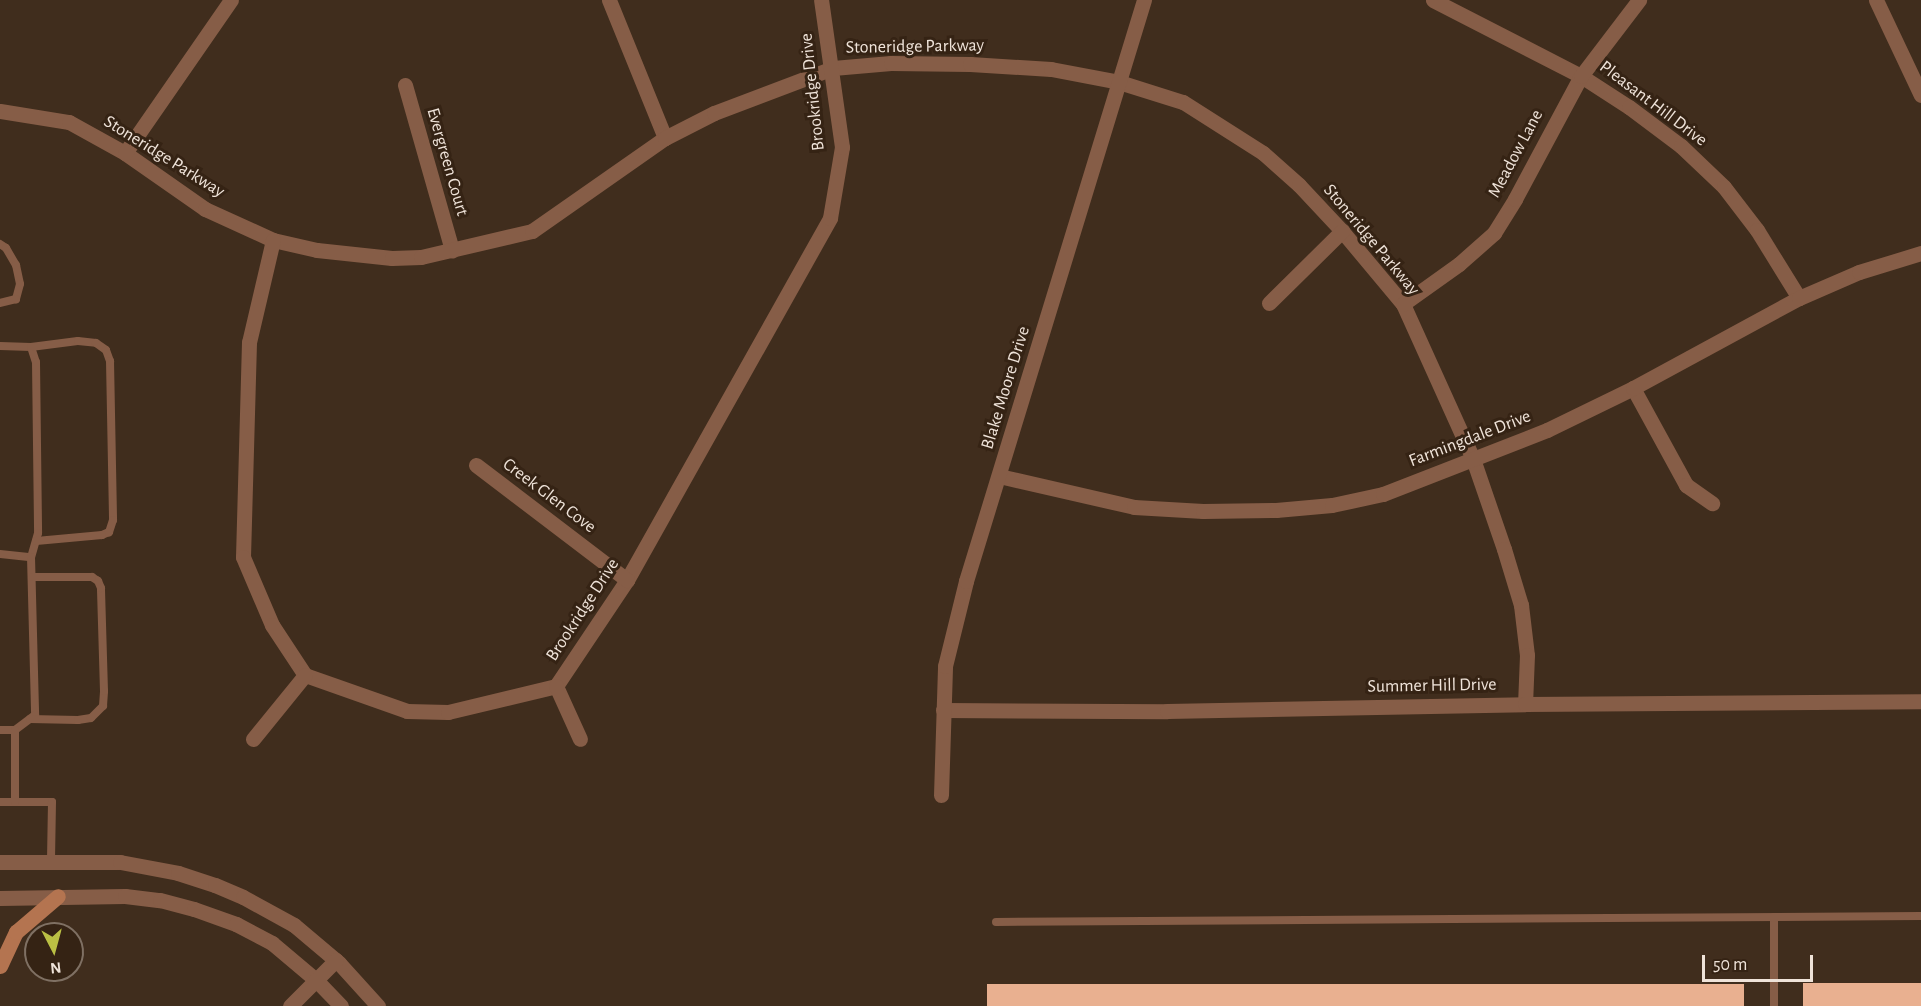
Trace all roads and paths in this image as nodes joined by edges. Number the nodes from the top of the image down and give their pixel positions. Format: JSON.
{"nodes":[{"id":1,"x":231,"y":0,"type":"edge"},
{"id":2,"x":609,"y":0,"type":"edge"},
{"id":3,"x":821,"y":0,"type":"edge"},
{"id":4,"x":1144,"y":0,"type":"edge"},
{"id":5,"x":1433,"y":0,"type":"edge"},
{"id":6,"x":1639,"y":0,"type":"edge"},
{"id":7,"x":1876,"y":0,"type":"edge"},
{"id":8,"x":833,"y":68,"type":"junction"},
{"id":9,"x":1581,"y":76,"type":"junction"},
{"id":10,"x":1119,"y":82,"type":"junction"},
{"id":11,"x":405,"y":85,"type":"dead end"},
{"id":12,"x":1921,"y":95,"type":"edge"},
{"id":13,"x":0,"y":111,"type":"edge"},
{"id":14,"x":665,"y":138,"type":"junction"},
{"id":15,"x":125,"y":153,"type":"junction"},
{"id":16,"x":1342,"y":231,"type":"junction"},
{"id":17,"x":273,"y":240,"type":"junction"},
{"id":18,"x":0,"y":244,"type":"edge"},
{"id":19,"x":452,"y":250,"type":"junction"},
{"id":20,"x":1921,"y":254,"type":"edge"},
{"id":21,"x":1799,"y":298,"type":"junction"},
{"id":22,"x":0,"y":303,"type":"edge"},
{"id":23,"x":1269,"y":303,"type":"dead end"},
{"id":24,"x":1403,"y":304,"type":"junction"},
{"id":25,"x":0,"y":346,"type":"edge"},
{"id":26,"x":32,"y":346,"type":"junction"},
{"id":27,"x":1633,"y":388,"type":"junction"},
{"id":28,"x":1473,"y":459,"type":"junction"},
{"id":29,"x":476,"y":465,"type":"dead end"},
{"id":30,"x":999,"y":476,"type":"junction"},
{"id":31,"x":1712,"y":503,"type":"dead end"},
{"id":32,"x":36,"y":541,"type":"junction"},
{"id":33,"x":0,"y":554,"type":"edge"},
{"id":34,"x":31,"y":557,"type":"junction"},
{"id":35,"x":33,"y":577,"type":"junction"},
{"id":36,"x":627,"y":580,"type":"junction"},
{"id":37,"x":305,"y":675,"type":"junction"},
{"id":38,"x":556,"y":686,"type":"junction"},
{"id":39,"x":1921,"y":701,"type":"edge"},
{"id":40,"x":1525,"y":704,"type":"junction"},
{"id":41,"x":943,"y":710,"type":"junction"},
{"id":42,"x":30,"y":720,"type":"junction"},
{"id":43,"x":0,"y":730,"type":"edge"},
{"id":44,"x":15,"y":730,"type":"junction"},
{"id":45,"x":253,"y":739,"type":"dead end"},
{"id":46,"x":580,"y":739,"type":"dead end"},
{"id":47,"x":941,"y":795,"type":"dead end"},
{"id":48,"x":0,"y":802,"type":"edge"},
{"id":49,"x":15,"y":802,"type":"junction"},
{"id":50,"x":0,"y":862,"type":"edge"},
{"id":51,"x":51,"y":862,"type":"junction"},
{"id":52,"x":58,"y":896,"type":"junction"},
{"id":53,"x":0,"y":898,"type":"edge"},
{"id":54,"x":1921,"y":916,"type":"edge"},
{"id":55,"x":1774,"y":917,"type":"junction"},
{"id":56,"x":996,"y":922,"type":"dead end"},
{"id":57,"x":336,"y":960,"type":"junction"},
{"id":58,"x":0,"y":966,"type":"edge"},
{"id":59,"x":316,"y":980,"type":"junction"},
{"id":60,"x":290,"y":1006,"type":"edge"},
{"id":61,"x":341,"y":1006,"type":"edge"},
{"id":62,"x":378,"y":1006,"type":"edge"},
{"id":63,"x":1774,"y":1006,"type":"edge"}],
"edges":[{"from":1,"to":15,"type":"street"},
{"from":2,"to":14,"type":"street"},
{"from":3,"to":8,"type":"street","name":"Brookridge Drive"},
{"from":4,"to":10,"type":"street","name":"Blake Moore Drive"},
{"from":5,"to":9,"type":"street","name":"Pleasant Hill Drive"},
{"from":6,"to":9,"type":"street","name":"Meadow Lane"},
{"from":7,"to":12,"type":"street"},
{"from":8,"to":10,"type":"street","name":"Stoneridge Parkway"},
{"from":8,"to":14,"type":"street","name":"Stoneridge Parkway"},
{"from":8,"to":36,"type":"street","name":"Brookridge Drive"},
{"from":9,"to":21,"type":"street","name":"Pleasant Hill Drive"},
{"from":9,"to":24,"type":"street","name":"Meadow Lane"},
{"from":10,"to":16,"type":"street","name":"Stoneridge Parkway"},
{"from":10,"to":30,"type":"street","name":"Blake Moore Drive"},
{"from":11,"to":19,"type":"street","name":"Evergreen Court"},
{"from":13,"to":15,"type":"street","name":"Stoneridge Parkway"},
{"from":14,"to":19,"type":"street","name":"Stoneridge Parkway"},
{"from":15,"to":17,"type":"street","name":"Stoneridge Parkway"},
{"from":16,"to":23,"type":"street"},
{"from":16,"to":24,"type":"street","name":"Stoneridge Parkway"},
{"from":17,"to":19,"type":"street","name":"Stoneridge Parkway"},
{"from":17,"to":37,"type":"street"},
{"from":18,"to":22,"type":"lane"},
{"from":20,"to":21,"type":"street","name":"Farmingdale Drive"},
{"from":21,"to":27,"type":"street","name":"Farmingdale Drive"},
{"from":24,"to":28,"type":"street","name":"Stoneridge Parkway"},
{"from":25,"to":26,"type":"lane"},
{"from":26,"to":32,"type":"lane"},
{"from":26,"to":32,"type":"lane"},
{"from":27,"to":28,"type":"street","name":"Farmingdale Drive"},
{"from":27,"to":31,"type":"street"},
{"from":28,"to":30,"type":"street","name":"Farmingdale Drive"},
{"from":28,"to":40,"type":"street","name":"Stoneridge Parkway"},
{"from":29,"to":36,"type":"street","name":"Creek Glen Cove"},
{"from":30,"to":41,"type":"street","name":"Blake Moore Drive"},
{"from":32,"to":34,"type":"lane"},
{"from":33,"to":34,"type":"lane"},
{"from":34,"to":35,"type":"lane"},
{"from":35,"to":42,"type":"lane"},
{"from":35,"to":42,"type":"lane"},
{"from":36,"to":38,"type":"street","name":"Brookridge Drive"},
{"from":37,"to":38,"type":"street","name":"Brookridge Drive"},
{"from":37,"to":45,"type":"street"},
{"from":38,"to":46,"type":"street"},
{"from":39,"to":40,"type":"street","name":"Summer Hill Drive"},
{"from":40,"to":41,"type":"street","name":"Summer Hill Drive"},
{"from":41,"to":47,"type":"street","name":"Blake Moore Drive"},
{"from":42,"to":44,"type":"lane"},
{"from":43,"to":44,"type":"lane"},
{"from":44,"to":49,"type":"lane"},
{"from":48,"to":49,"type":"lane"},
{"from":49,"to":51,"type":"lane"},
{"from":50,"to":51,"type":"street"},
{"from":51,"to":57,"type":"street"},
{"from":52,"to":53,"type":"street"},
{"from":52,"to":58,"type":"main road"},
{"from":52,"to":59,"type":"street"},
{"from":54,"to":55,"type":"lane"},
{"from":55,"to":56,"type":"lane"},
{"from":55,"to":63,"type":"lane"},
{"from":57,"to":59,"type":"street"},
{"from":57,"to":62,"type":"street"},
{"from":59,"to":60,"type":"street"},
{"from":59,"to":61,"type":"street"}]}
